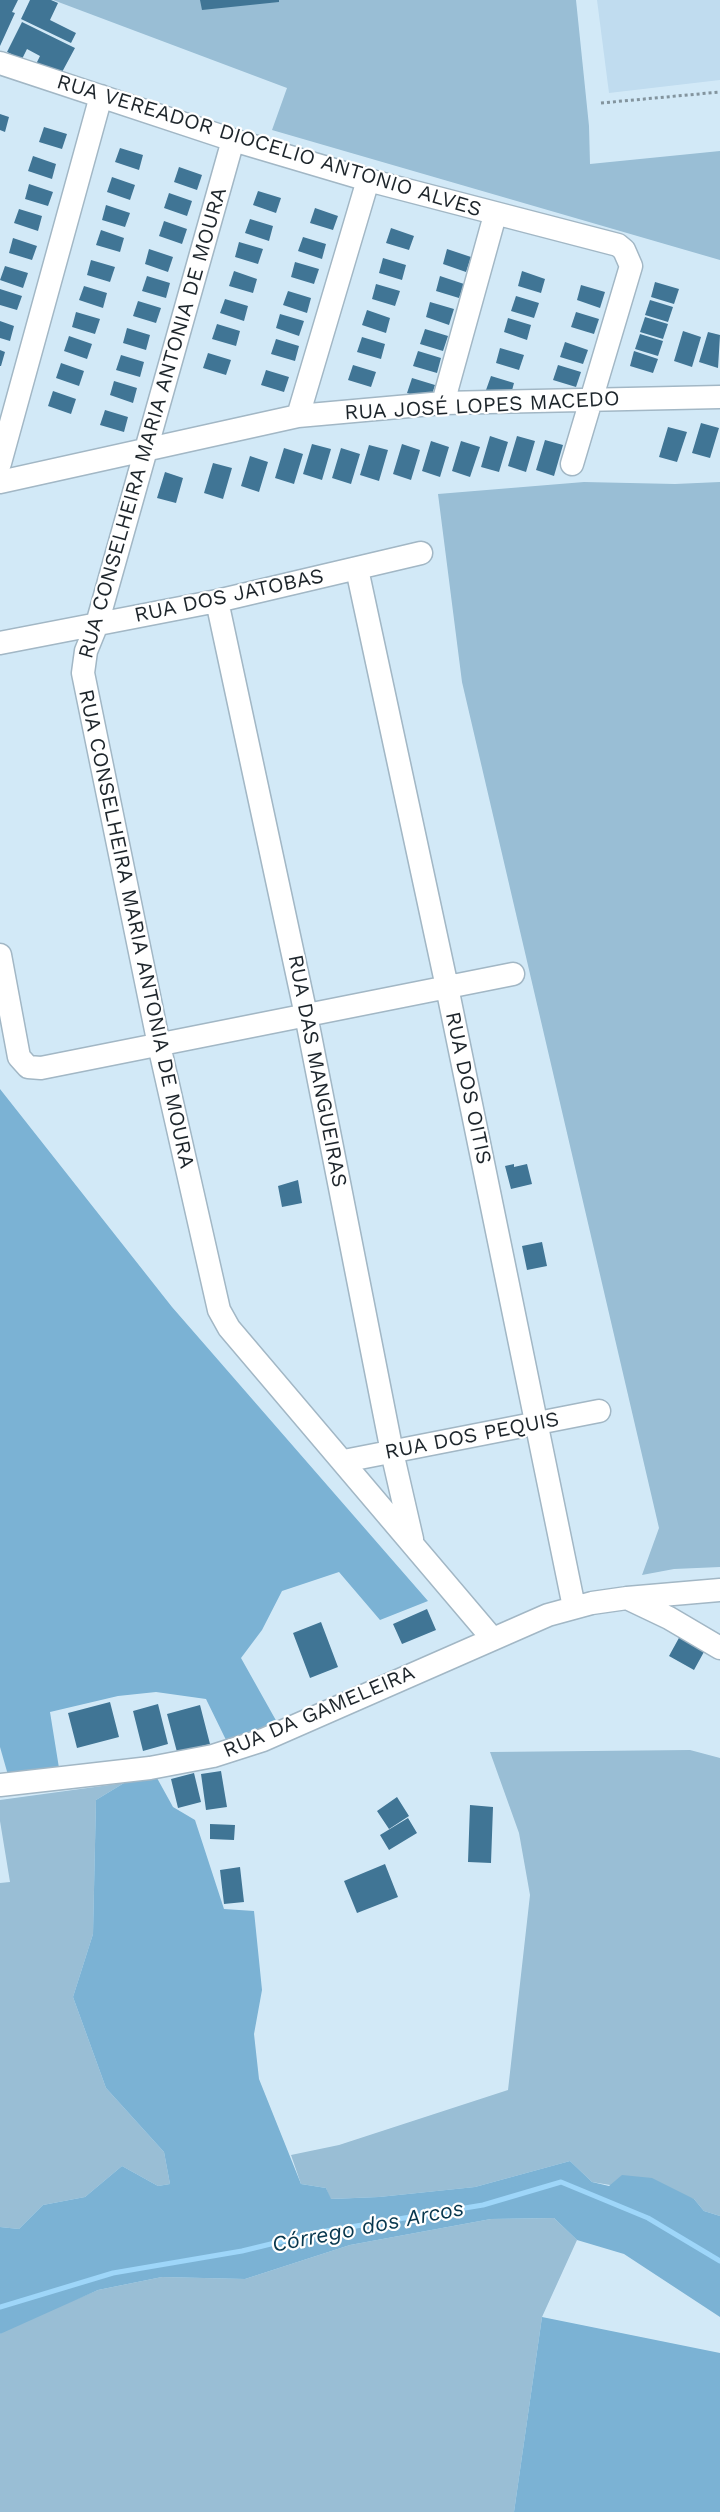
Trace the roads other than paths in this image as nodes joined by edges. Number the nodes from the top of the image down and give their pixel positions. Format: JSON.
{"nodes":[{"id":1,"x":0,"y":63,"type":"edge"},
{"id":2,"x":101,"y":96,"type":"junction"},
{"id":3,"x":233,"y":140,"type":"junction"},
{"id":4,"x":368,"y":180,"type":"junction"},
{"id":5,"x":495,"y":215,"type":"junction"},
{"id":6,"x":720,"y":397,"type":"edge"},
{"id":7,"x":594,"y":400,"type":"junction"},
{"id":8,"x":443,"y":403,"type":"junction"},
{"id":9,"x":298,"y":416,"type":"junction"},
{"id":10,"x":145,"y":448,"type":"junction"},
{"id":11,"x":0,"y":462,"type":"edge"},
{"id":12,"x":572,"y":464,"type":"dead end"},
{"id":13,"x":0,"y":482,"type":"edge"},
{"id":14,"x":421,"y":553,"type":"dead end"},
{"id":15,"x":357,"y":569,"type":"junction"},
{"id":16,"x":217,"y":601,"type":"junction"},
{"id":17,"x":97,"y":624,"type":"junction"},
{"id":18,"x":0,"y":643,"type":"edge"},
{"id":19,"x":0,"y":955,"type":"edge"},
{"id":20,"x":513,"y":974,"type":"dead end"},
{"id":21,"x":447,"y":987,"type":"junction"},
{"id":22,"x":306,"y":1015,"type":"junction"},
{"id":23,"x":159,"y":1045,"type":"junction"},
{"id":24,"x":600,"y":1411,"type":"dead end"},
{"id":25,"x":538,"y":1423,"type":"junction"},
{"id":26,"x":392,"y":1452,"type":"junction"},
{"id":27,"x":344,"y":1461,"type":"junction"},
{"id":28,"x":413,"y":1542,"type":"junction"},
{"id":29,"x":720,"y":1590,"type":"edge"},
{"id":30,"x":627,"y":1598,"type":"junction"},
{"id":31,"x":574,"y":1607,"type":"junction"},
{"id":32,"x":492,"y":1638,"type":"junction"},
{"id":33,"x":720,"y":1648,"type":"edge"},
{"id":34,"x":0,"y":1785,"type":"edge"}],
"edges":[{"from":1,"to":2,"type":"street","name":"RUA VEREADOR DIOCELIO ANTONIO ALVES"},
{"from":2,"to":3,"type":"street","name":"RUA VEREADOR DIOCELIO ANTONIO ALVES"},
{"from":2,"to":11,"type":"street"},
{"from":3,"to":4,"type":"street","name":"RUA VEREADOR DIOCELIO ANTONIO ALVES"},
{"from":3,"to":10,"type":"street","name":"RUA CONSELHEIRA MARIA ANTONIA DE MOURA"},
{"from":4,"to":5,"type":"street","name":"RUA VEREADOR DIOCELIO ANTONIO ALVES"},
{"from":4,"to":9,"type":"street"},
{"from":5,"to":7,"type":"street","name":"RUA VEREADOR DIOCELIO ANTONIO ALVES"},
{"from":5,"to":8,"type":"street"},
{"from":6,"to":7,"type":"street","name":"RUA JOSÉ LOPES MACEDO"},
{"from":7,"to":8,"type":"street","name":"RUA JOSÉ LOPES MACEDO"},
{"from":7,"to":12,"type":"street"},
{"from":8,"to":9,"type":"street","name":"RUA JOSÉ LOPES MACEDO"},
{"from":9,"to":10,"type":"street","name":"RUA JOSÉ LOPES MACEDO"},
{"from":10,"to":13,"type":"street","name":"RUA JOSÉ LOPES MACEDO"},
{"from":10,"to":17,"type":"street","name":"RUA CONSELHEIRA MARIA ANTONIA DE MOURA"},
{"from":14,"to":15,"type":"street","name":"RUA DOS JATOBAS"},
{"from":15,"to":16,"type":"street","name":"RUA DOS JATOBAS"},
{"from":15,"to":21,"type":"street","name":"RUA DOS OITIS"},
{"from":16,"to":17,"type":"street","name":"RUA DOS JATOBAS"},
{"from":16,"to":22,"type":"street","name":"RUA DAS MANGUEIRAS"},
{"from":17,"to":18,"type":"street","name":"RUA DOS JATOBAS"},
{"from":17,"to":23,"type":"street","name":"RUA CONSELHEIRA MARIA ANTONIA DE MOURA"},
{"from":19,"to":23,"type":"street"},
{"from":20,"to":21,"type":"street"},
{"from":21,"to":22,"type":"street"},
{"from":21,"to":25,"type":"street","name":"RUA DOS OITIS"},
{"from":22,"to":23,"type":"street"},
{"from":22,"to":26,"type":"street","name":"RUA DAS MANGUEIRAS"},
{"from":23,"to":27,"type":"street","name":"RUA CONSELHEIRA MARIA ANTONIA DE MOURA"},
{"from":24,"to":25,"type":"street","name":"RUA DOS PEQUIS"},
{"from":25,"to":26,"type":"street","name":"RUA DOS PEQUIS"},
{"from":25,"to":31,"type":"street","name":"RUA DOS OITIS"},
{"from":26,"to":27,"type":"street","name":"RUA DOS PEQUIS"},
{"from":26,"to":28,"type":"street","name":"RUA DAS MANGUEIRAS"},
{"from":27,"to":28,"type":"street","name":"RUA CONSELHEIRA MARIA ANTONIA DE MOURA"},
{"from":28,"to":32,"type":"street","name":"RUA CONSELHEIRA MARIA ANTONIA DE MOURA"},
{"from":29,"to":30,"type":"street","name":"RUA DA GAMELEIRA"},
{"from":30,"to":31,"type":"street","name":"RUA DA GAMELEIRA"},
{"from":30,"to":33,"type":"street"},
{"from":31,"to":32,"type":"street","name":"RUA DA GAMELEIRA"},
{"from":32,"to":34,"type":"street","name":"RUA DA GAMELEIRA"}]}
